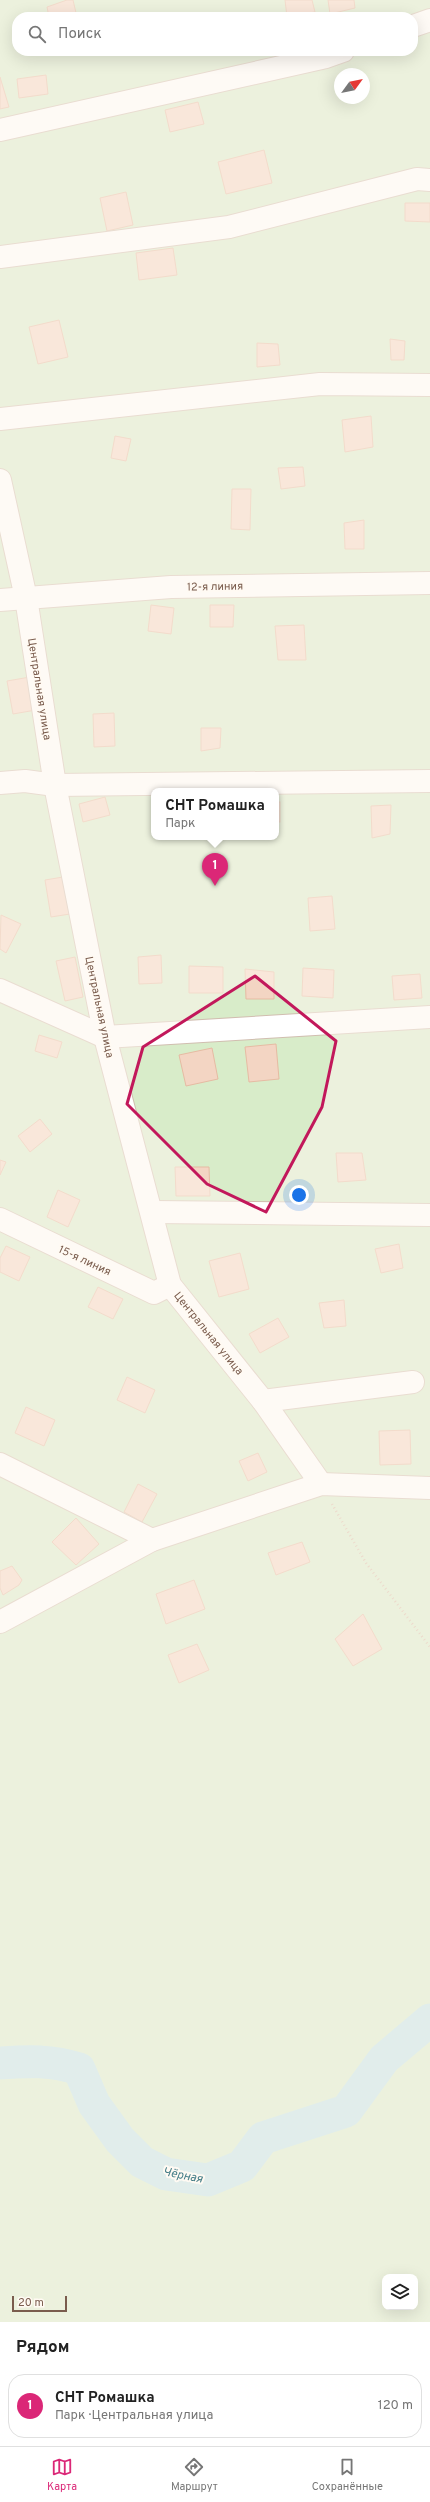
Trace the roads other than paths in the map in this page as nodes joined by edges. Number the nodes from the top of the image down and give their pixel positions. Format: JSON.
{"nodes":[{"id":1,"x":430,"y":20,"type":"edge"},
{"id":2,"x":418,"y":24,"type":"edge"},
{"id":3,"x":329,"y":56,"type":"edge"},
{"id":4,"x":0,"y":130,"type":"edge"},
{"id":5,"x":430,"y":180,"type":"edge"},
{"id":6,"x":0,"y":257,"type":"edge"},
{"id":7,"x":430,"y":384,"type":"edge"},
{"id":8,"x":0,"y":419,"type":"edge"},
{"id":9,"x":0,"y":480,"type":"edge"},
{"id":10,"x":430,"y":583,"type":"edge"},
{"id":11,"x":26,"y":598,"type":"junction"},
{"id":12,"x":0,"y":600,"type":"edge"},
{"id":13,"x":430,"y":781,"type":"edge"},
{"id":14,"x":0,"y":783,"type":"edge"},
{"id":15,"x":55,"y":785,"type":"junction"},
{"id":16,"x":0,"y":990,"type":"edge"},
{"id":17,"x":430,"y":1017,"type":"edge"},
{"id":18,"x":105,"y":1037,"type":"junction"},
{"id":19,"x":152,"y":1212,"type":"junction"},
{"id":20,"x":430,"y":1215,"type":"edge"},
{"id":21,"x":0,"y":1219,"type":"edge"},
{"id":22,"x":170,"y":1285,"type":"junction"},
{"id":23,"x":413,"y":1382,"type":"dead end"},
{"id":24,"x":263,"y":1401,"type":"junction"},
{"id":25,"x":0,"y":1464,"type":"edge"},
{"id":26,"x":321,"y":1484,"type":"junction"},
{"id":27,"x":430,"y":1488,"type":"edge"},
{"id":28,"x":152,"y":1540,"type":"junction"},
{"id":29,"x":0,"y":1622,"type":"edge"}],
"edges":[{"from":1,"to":2,"type":"street"},
{"from":3,"to":4,"type":"street"},
{"from":5,"to":6,"type":"street"},
{"from":7,"to":8,"type":"street"},
{"from":9,"to":11,"type":"street","name":"Центральная улица"},
{"from":10,"to":11,"type":"street","name":"12-я линия"},
{"from":11,"to":12,"type":"street","name":"12-я линия"},
{"from":11,"to":15,"type":"street","name":"Центральная улица"},
{"from":13,"to":15,"type":"street"},
{"from":14,"to":15,"type":"street"},
{"from":15,"to":18,"type":"street","name":"Центральная улица"},
{"from":16,"to":18,"type":"street"},
{"from":17,"to":18,"type":"street"},
{"from":18,"to":19,"type":"street","name":"Центральная улица"},
{"from":19,"to":20,"type":"street"},
{"from":19,"to":22,"type":"street","name":"Центральная улица"},
{"from":21,"to":22,"type":"street","name":"15-я линия"},
{"from":22,"to":24,"type":"street","name":"Центральная улица"},
{"from":23,"to":24,"type":"street"},
{"from":24,"to":26,"type":"street","name":"Центральная улица"},
{"from":25,"to":28,"type":"street"},
{"from":26,"to":27,"type":"street"},
{"from":26,"to":28,"type":"street"},
{"from":28,"to":29,"type":"street"}]}
